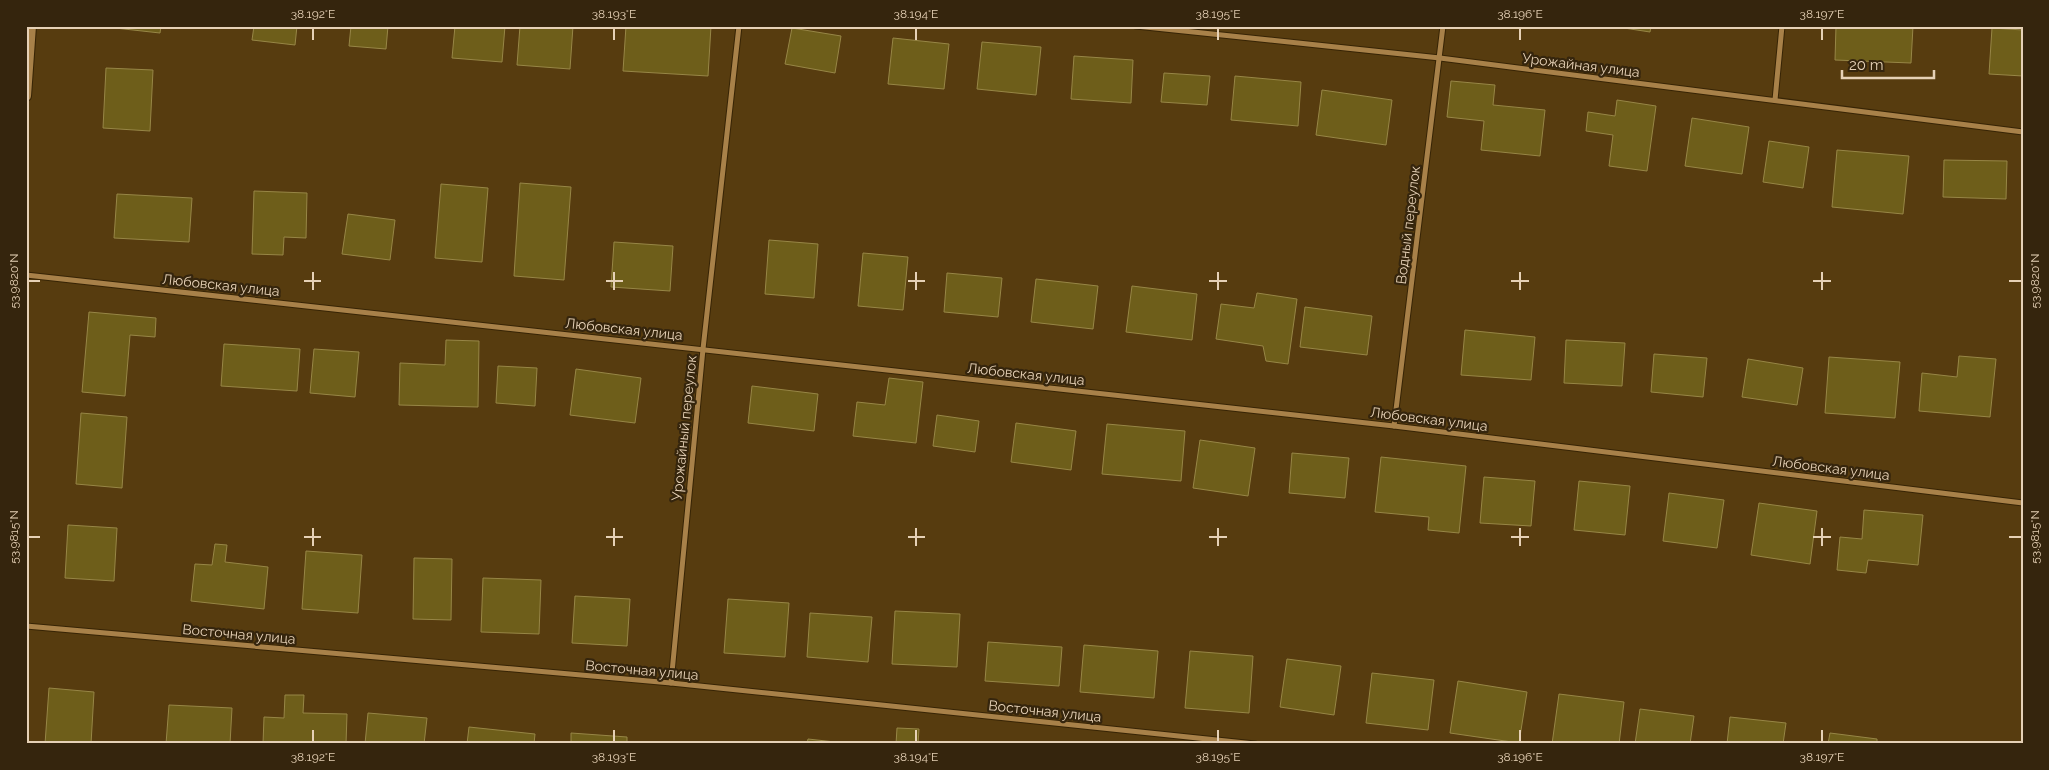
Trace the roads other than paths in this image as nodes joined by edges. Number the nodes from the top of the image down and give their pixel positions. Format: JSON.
{"nodes":[{"id":1,"x":31,"y":26,"type":"edge"},
{"id":2,"x":739,"y":26,"type":"edge"},
{"id":3,"x":1136,"y":26,"type":"edge"},
{"id":4,"x":1443,"y":26,"type":"edge"},
{"id":5,"x":1782,"y":26,"type":"edge"},
{"id":6,"x":1440,"y":58,"type":"junction"},
{"id":7,"x":26,"y":96,"type":"edge"},
{"id":8,"x":1775,"y":100,"type":"junction"},
{"id":9,"x":2023,"y":132,"type":"edge"},
{"id":10,"x":26,"y":275,"type":"edge"},
{"id":11,"x":703,"y":349,"type":"junction"},
{"id":12,"x":1394,"y":426,"type":"junction"},
{"id":13,"x":2023,"y":503,"type":"edge"},
{"id":14,"x":26,"y":626,"type":"edge"},
{"id":15,"x":670,"y":683,"type":"junction"},
{"id":16,"x":1255,"y":744,"type":"edge"}],
"edges":[{"from":1,"to":7,"type":"main road"},
{"from":2,"to":11,"type":"street","name":"Урожайный переулок"},
{"from":3,"to":6,"type":"street","name":"Урожайная улица"},
{"from":4,"to":6,"type":"street","name":"Водный переулок"},
{"from":5,"to":8,"type":"street"},
{"from":6,"to":8,"type":"street","name":"Урожайная улица"},
{"from":6,"to":12,"type":"street","name":"Водный переулок"},
{"from":8,"to":9,"type":"street","name":"Урожайная улица"},
{"from":10,"to":11,"type":"street","name":"Любовская улица"},
{"from":11,"to":12,"type":"street","name":"Любовская улица"},
{"from":11,"to":15,"type":"street","name":"Урожайный переулок"},
{"from":12,"to":13,"type":"street","name":"Любовская улица"},
{"from":14,"to":15,"type":"street","name":"Восточная улица"},
{"from":15,"to":16,"type":"street","name":"Восточная улица"}]}
